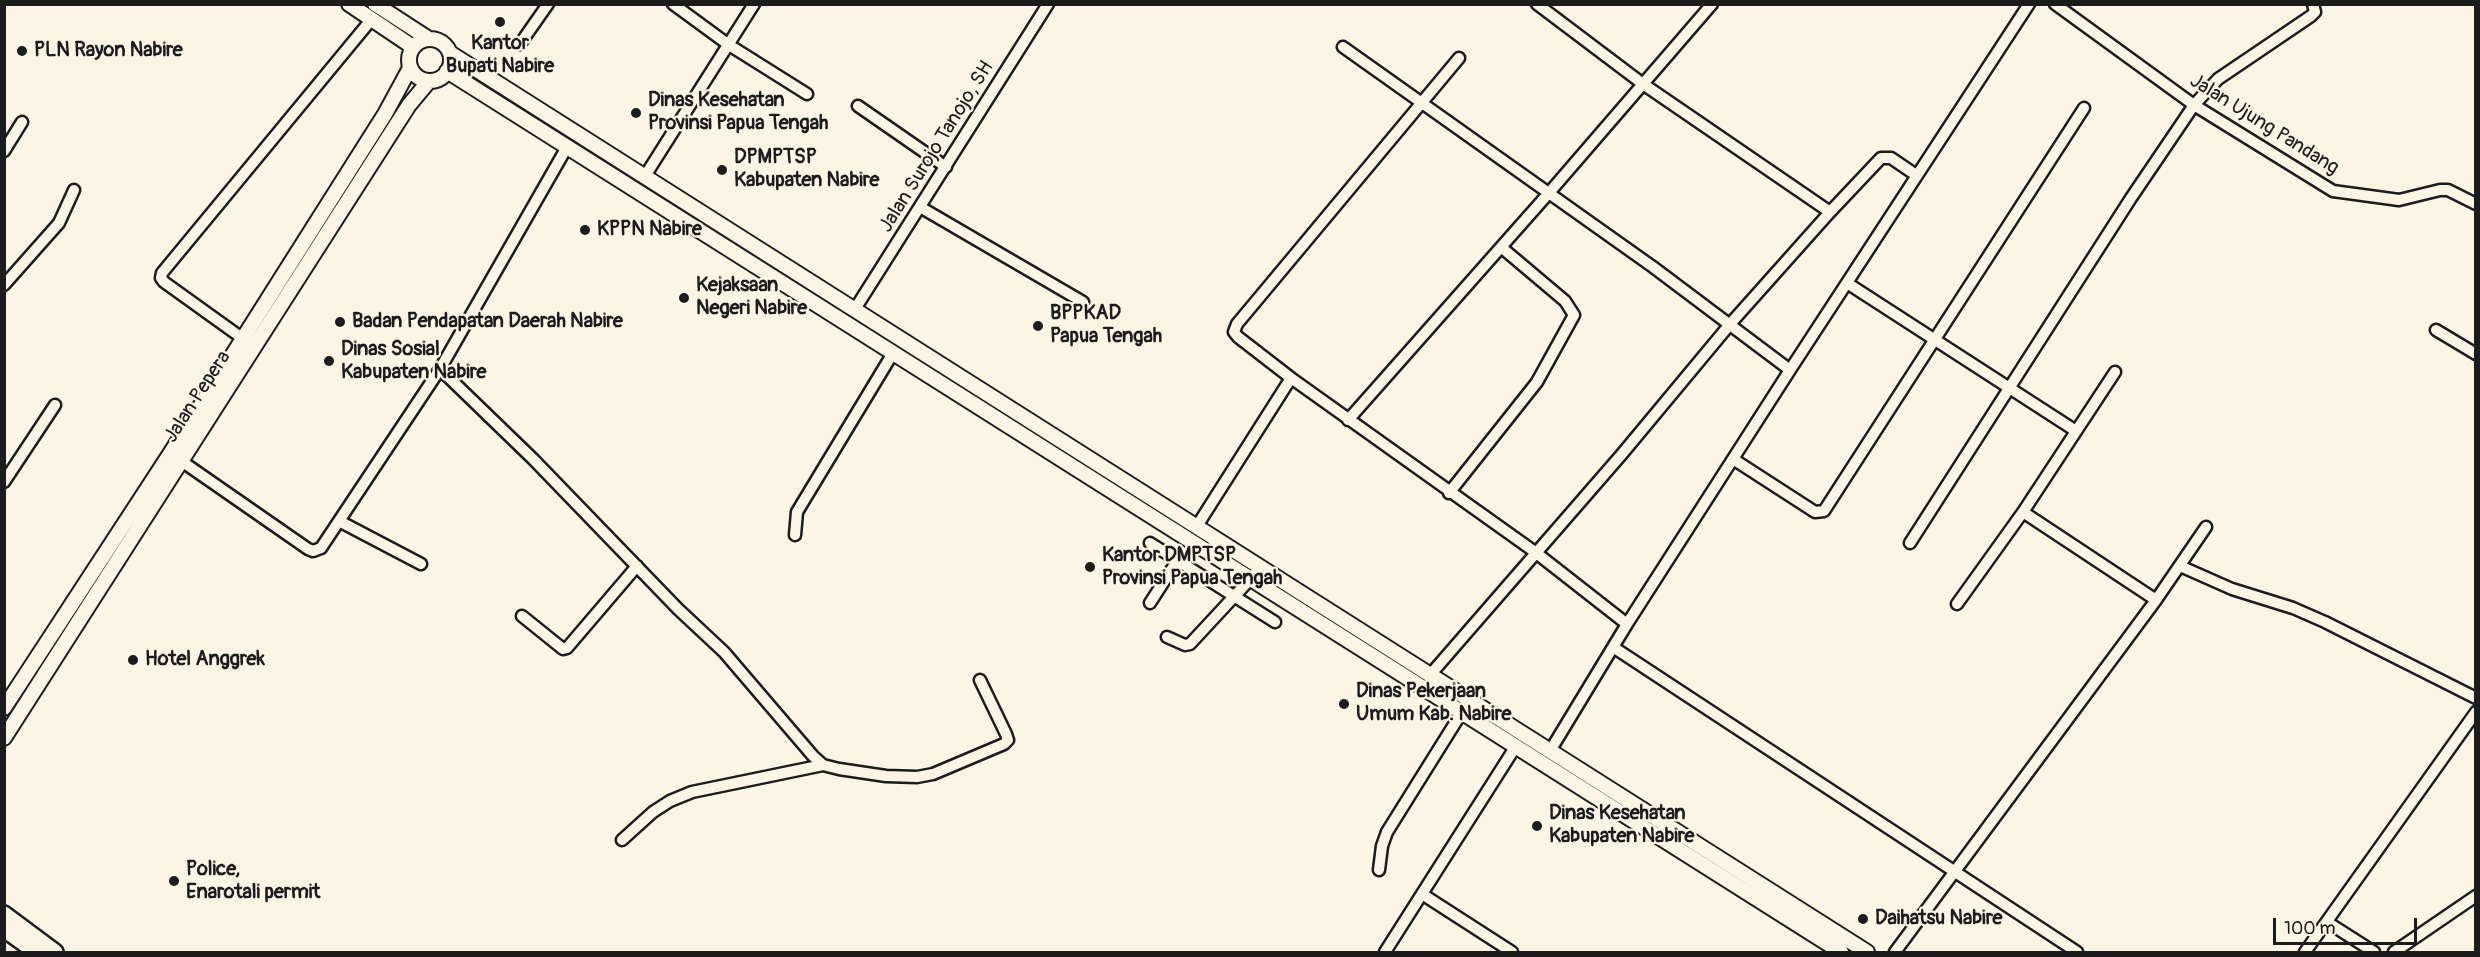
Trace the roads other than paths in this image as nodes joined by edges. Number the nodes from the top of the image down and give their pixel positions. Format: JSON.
{"nodes":[{"id":1,"x":348,"y":4,"type":"edge"},
{"id":2,"x":375,"y":4,"type":"edge"},
{"id":3,"x":548,"y":4,"type":"edge"},
{"id":4,"x":673,"y":4,"type":"edge"},
{"id":5,"x":754,"y":4,"type":"edge"},
{"id":6,"x":1048,"y":4,"type":"edge"},
{"id":7,"x":1537,"y":4,"type":"edge"},
{"id":8,"x":1713,"y":4,"type":"edge"},
{"id":9,"x":2029,"y":4,"type":"edge"},
{"id":10,"x":2055,"y":4,"type":"edge"},
{"id":11,"x":2313,"y":4,"type":"edge"},
{"id":12,"x":371,"y":20,"type":"junction"},
{"id":13,"x":429,"y":39,"type":"junction"},
{"id":14,"x":520,"y":45,"type":"dead end"},
{"id":15,"x":729,"y":45,"type":"junction"},
{"id":16,"x":413,"y":47,"type":"junction"},
{"id":17,"x":1343,"y":47,"type":"dead end"},
{"id":18,"x":450,"y":53,"type":"junction"},
{"id":19,"x":1459,"y":58,"type":"dead end"},
{"id":20,"x":410,"y":68,"type":"junction"},
{"id":21,"x":447,"y":71,"type":"junction"},
{"id":22,"x":429,"y":81,"type":"junction"},
{"id":23,"x":1643,"y":84,"type":"junction"},
{"id":24,"x":807,"y":94,"type":"dead end"},
{"id":25,"x":1420,"y":104,"type":"junction"},
{"id":26,"x":2194,"y":105,"type":"junction"},
{"id":27,"x":858,"y":106,"type":"dead end"},
{"id":28,"x":2084,"y":108,"type":"dead end"},
{"id":29,"x":22,"y":122,"type":"dead end"},
{"id":30,"x":567,"y":147,"type":"junction"},
{"id":31,"x":4,"y":150,"type":"edge"},
{"id":32,"x":946,"y":167,"type":"junction"},
{"id":33,"x":1916,"y":175,"type":"junction"},
{"id":34,"x":645,"y":176,"type":"junction"},
{"id":35,"x":74,"y":190,"type":"dead end"},
{"id":36,"x":1548,"y":194,"type":"junction"},
{"id":37,"x":2475,"y":204,"type":"edge"},
{"id":38,"x":920,"y":207,"type":"junction"},
{"id":39,"x":1830,"y":212,"type":"junction"},
{"id":40,"x":718,"y":222,"type":"junction"},
{"id":41,"x":710,"y":237,"type":"junction"},
{"id":42,"x":1501,"y":247,"type":"junction"},
{"id":43,"x":298,"y":265,"type":"junction"},
{"id":44,"x":1847,"y":283,"type":"junction"},
{"id":45,"x":4,"y":285,"type":"edge"},
{"id":46,"x":1083,"y":302,"type":"dead end"},
{"id":47,"x":855,"y":309,"type":"junction"},
{"id":48,"x":1731,"y":323,"type":"junction"},
{"id":49,"x":2436,"y":330,"type":"dead end"},
{"id":50,"x":242,"y":338,"type":"junction"},
{"id":51,"x":1936,"y":340,"type":"junction"},
{"id":52,"x":893,"y":352,"type":"junction"},
{"id":53,"x":2475,"y":354,"type":"edge"},
{"id":54,"x":947,"y":368,"type":"junction"},
{"id":55,"x":440,"y":369,"type":"junction"},
{"id":56,"x":1790,"y":370,"type":"junction"},
{"id":57,"x":2115,"y":372,"type":"dead end"},
{"id":58,"x":1291,"y":378,"type":"junction"},
{"id":59,"x":939,"y":382,"type":"junction"},
{"id":60,"x":2011,"y":388,"type":"junction"},
{"id":61,"x":55,"y":405,"type":"dead end"},
{"id":62,"x":1348,"y":420,"type":"junction"},
{"id":63,"x":2076,"y":431,"type":"junction"},
{"id":64,"x":175,"y":457,"type":"junction"},
{"id":65,"x":1732,"y":459,"type":"junction"},
{"id":66,"x":4,"y":482,"type":"edge"},
{"id":67,"x":1449,"y":493,"type":"junction"},
{"id":68,"x":2023,"y":512,"type":"junction"},
{"id":69,"x":339,"y":521,"type":"junction"},
{"id":70,"x":1197,"y":526,"type":"junction"},
{"id":71,"x":2206,"y":527,"type":"dead end"},
{"id":72,"x":795,"y":535,"type":"dead end"},
{"id":73,"x":1150,"y":543,"type":"dead end"},
{"id":74,"x":1910,"y":543,"type":"dead end"},
{"id":75,"x":1535,"y":552,"type":"junction"},
{"id":76,"x":1177,"y":561,"type":"junction"},
{"id":77,"x":421,"y":564,"type":"dead end"},
{"id":78,"x":637,"y":566,"type":"junction"},
{"id":79,"x":1260,"y":566,"type":"junction"},
{"id":80,"x":2180,"y":566,"type":"junction"},
{"id":81,"x":1252,"y":579,"type":"junction"},
{"id":82,"x":1235,"y":597,"type":"junction"},
{"id":83,"x":2156,"y":600,"type":"junction"},
{"id":84,"x":1150,"y":603,"type":"dead end"},
{"id":85,"x":1957,"y":603,"type":"dead end"},
{"id":86,"x":522,"y":616,"type":"dead end"},
{"id":87,"x":1275,"y":622,"type":"dead end"},
{"id":88,"x":1627,"y":624,"type":"junction"},
{"id":89,"x":1167,"y":637,"type":"dead end"},
{"id":90,"x":1613,"y":647,"type":"junction"},
{"id":91,"x":28,"y":671,"type":"junction"},
{"id":92,"x":1430,"y":675,"type":"junction"},
{"id":93,"x":41,"y":680,"type":"junction"},
{"id":94,"x":980,"y":680,"type":"dead end"},
{"id":95,"x":2475,"y":698,"type":"edge"},
{"id":96,"x":4,"y":708,"type":"edge"},
{"id":97,"x":1462,"y":712,"type":"junction"},
{"id":98,"x":2475,"y":712,"type":"edge"},
{"id":99,"x":4,"y":738,"type":"edge"},
{"id":100,"x":1516,"y":746,"type":"junction"},
{"id":101,"x":1550,"y":751,"type":"junction"},
{"id":102,"x":823,"y":765,"type":"junction"},
{"id":103,"x":622,"y":840,"type":"dead end"},
{"id":104,"x":1379,"y":870,"type":"dead end"},
{"id":105,"x":1953,"y":873,"type":"junction"},
{"id":106,"x":1422,"y":894,"type":"junction"},
{"id":107,"x":2475,"y":896,"type":"edge"},
{"id":108,"x":4,"y":914,"type":"edge"},
{"id":109,"x":2327,"y":922,"type":"junction"},
{"id":110,"x":4,"y":929,"type":"edge"},
{"id":111,"x":36,"y":952,"type":"edge"},
{"id":112,"x":55,"y":952,"type":"edge"},
{"id":113,"x":1385,"y":952,"type":"edge"},
{"id":114,"x":1512,"y":952,"type":"edge"},
{"id":115,"x":1841,"y":952,"type":"edge"},
{"id":116,"x":1867,"y":952,"type":"edge"},
{"id":117,"x":1895,"y":952,"type":"edge"},
{"id":118,"x":2077,"y":952,"type":"edge"},
{"id":119,"x":2305,"y":952,"type":"edge"},
{"id":120,"x":2374,"y":952,"type":"edge"},
{"id":121,"x":2394,"y":952,"type":"edge"}],
"edges":[{"from":1,"to":12,"type":"main road"},
{"from":2,"to":13,"type":"main road"},
{"from":3,"to":14,"type":"street"},
{"from":4,"to":15,"type":"street"},
{"from":5,"to":15,"type":"street"},
{"from":6,"to":32,"type":"street","name":"Jalan Surojo Tanojo, SH"},
{"from":7,"to":23,"type":"street"},
{"from":8,"to":23,"type":"street"},
{"from":9,"to":33,"type":"street"},
{"from":10,"to":26,"type":"street","name":"Jalan Ujung Pandang"},
{"from":11,"to":26,"type":"street"},
{"from":12,"to":16,"type":"main road"},
{"from":12,"to":50,"type":"street"},
{"from":13,"to":16,"type":"main road"},
{"from":13,"to":18,"type":"main road"},
{"from":15,"to":24,"type":"street"},
{"from":15,"to":34,"type":"street"},
{"from":16,"to":20,"type":"main road"},
{"from":17,"to":25,"type":"street"},
{"from":18,"to":21,"type":"main road"},
{"from":18,"to":34,"type":"main road"},
{"from":19,"to":25,"type":"street"},
{"from":20,"to":22,"type":"main road"},
{"from":20,"to":43,"type":"main road","name":"Jalan Pepera"},
{"from":21,"to":22,"type":"main road"},
{"from":21,"to":30,"type":"main road"},
{"from":22,"to":43,"type":"main road","name":"Jalan Pepera"},
{"from":23,"to":36,"type":"street"},
{"from":23,"to":39,"type":"street"},
{"from":25,"to":36,"type":"street"},
{"from":25,"to":58,"type":"street"},
{"from":26,"to":37,"type":"street","name":"Jalan Ujung Pandang"},
{"from":26,"to":60,"type":"street"},
{"from":27,"to":32,"type":"street"},
{"from":28,"to":51,"type":"street"},
{"from":29,"to":31,"type":"street"},
{"from":30,"to":41,"type":"main road"},
{"from":30,"to":55,"type":"street"},
{"from":32,"to":38,"type":"street","name":"Jalan Surojo Tanojo, SH"},
{"from":33,"to":39,"type":"street"},
{"from":33,"to":44,"type":"street"},
{"from":34,"to":40,"type":"main road"},
{"from":35,"to":45,"type":"street"},
{"from":36,"to":42,"type":"street"},
{"from":36,"to":48,"type":"street"},
{"from":38,"to":46,"type":"street"},
{"from":38,"to":47,"type":"street","name":"Jalan Surojo Tanojo, SH"},
{"from":39,"to":48,"type":"street"},
{"from":40,"to":41,"type":"main road"},
{"from":40,"to":47,"type":"main road"},
{"from":41,"to":52,"type":"main road"},
{"from":42,"to":62,"type":"street"},
{"from":42,"to":67,"type":"street"},
{"from":43,"to":50,"type":"main road","name":"Jalan Pepera"},
{"from":43,"to":64,"type":"main road","name":"Jalan Pepera"},
{"from":44,"to":51,"type":"street"},
{"from":44,"to":56,"type":"street"},
{"from":47,"to":54,"type":"main road"},
{"from":48,"to":56,"type":"street"},
{"from":48,"to":75,"type":"street"},
{"from":49,"to":53,"type":"street"},
{"from":50,"to":64,"type":"main road","name":"Jalan Pepera"},
{"from":51,"to":60,"type":"street"},
{"from":51,"to":65,"type":"street"},
{"from":52,"to":59,"type":"main road"},
{"from":52,"to":72,"type":"street"},
{"from":54,"to":59,"type":"main road"},
{"from":54,"to":70,"type":"main road"},
{"from":55,"to":69,"type":"street"},
{"from":55,"to":78,"type":"street"},
{"from":56,"to":65,"type":"street"},
{"from":57,"to":63,"type":"street"},
{"from":58,"to":62,"type":"street"},
{"from":58,"to":70,"type":"street"},
{"from":59,"to":81,"type":"main road"},
{"from":60,"to":63,"type":"street"},
{"from":60,"to":74,"type":"street"},
{"from":61,"to":66,"type":"street"},
{"from":62,"to":67,"type":"street"},
{"from":63,"to":68,"type":"street"},
{"from":64,"to":69,"type":"street"},
{"from":64,"to":91,"type":"main road","name":"Jalan Pepera"},
{"from":64,"to":93,"type":"main road","name":"Jalan Pepera"},
{"from":65,"to":88,"type":"street"},
{"from":67,"to":75,"type":"street"},
{"from":68,"to":83,"type":"street"},
{"from":68,"to":85,"type":"street"},
{"from":69,"to":77,"type":"street"},
{"from":70,"to":79,"type":"main road"},
{"from":71,"to":80,"type":"street"},
{"from":73,"to":76,"type":"street"},
{"from":75,"to":88,"type":"street"},
{"from":75,"to":92,"type":"street"},
{"from":76,"to":82,"type":"street"},
{"from":76,"to":84,"type":"street"},
{"from":78,"to":86,"type":"street"},
{"from":78,"to":102,"type":"street"},
{"from":79,"to":81,"type":"street"},
{"from":79,"to":92,"type":"main road"},
{"from":80,"to":83,"type":"street"},
{"from":80,"to":95,"type":"street"},
{"from":81,"to":82,"type":"street"},
{"from":81,"to":97,"type":"main road"},
{"from":82,"to":87,"type":"street"},
{"from":82,"to":89,"type":"street"},
{"from":83,"to":105,"type":"street"},
{"from":88,"to":90,"type":"street"},
{"from":90,"to":101,"type":"street"},
{"from":90,"to":105,"type":"street"},
{"from":91,"to":93,"type":"main road"},
{"from":91,"to":96,"type":"main road","name":"Jalan Pepera"},
{"from":92,"to":101,"type":"main road"},
{"from":93,"to":99,"type":"main road","name":"Jalan Pepera"},
{"from":94,"to":102,"type":"street"},
{"from":97,"to":100,"type":"main road"},
{"from":97,"to":104,"type":"street"},
{"from":98,"to":109,"type":"street"},
{"from":100,"to":106,"type":"street"},
{"from":100,"to":115,"type":"main road"},
{"from":101,"to":116,"type":"main road"},
{"from":102,"to":103,"type":"street"},
{"from":105,"to":117,"type":"street"},
{"from":105,"to":118,"type":"street"},
{"from":106,"to":113,"type":"street"},
{"from":106,"to":114,"type":"street"},
{"from":107,"to":121,"type":"street"},
{"from":108,"to":112,"type":"highway"},
{"from":109,"to":119,"type":"street"},
{"from":109,"to":120,"type":"street"},
{"from":110,"to":111,"type":"highway"}]}
